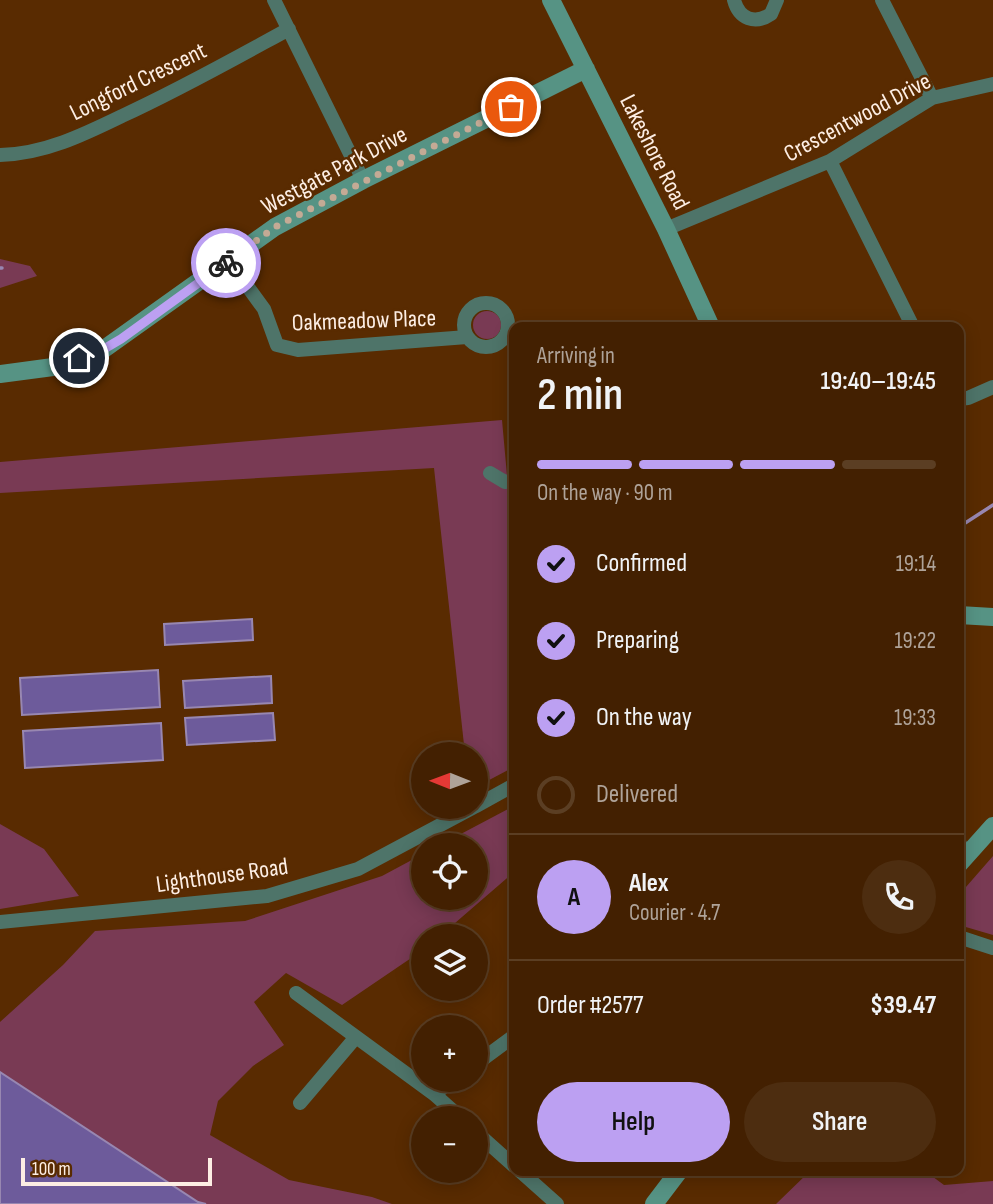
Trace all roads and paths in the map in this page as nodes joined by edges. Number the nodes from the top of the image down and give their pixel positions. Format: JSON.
{"nodes":[{"id":1,"x":274,"y":0,"type":"edge"},
{"id":2,"x":551,"y":0,"type":"edge"},
{"id":3,"x":734,"y":0,"type":"edge"},
{"id":4,"x":777,"y":0,"type":"edge"},
{"id":5,"x":882,"y":0,"type":"edge"},
{"id":6,"x":289,"y":29,"type":"junction"},
{"id":7,"x":586,"y":69,"type":"junction"},
{"id":8,"x":993,"y":84,"type":"edge"},
{"id":9,"x":932,"y":98,"type":"junction"},
{"id":10,"x":0,"y":155,"type":"edge"},
{"id":11,"x":830,"y":161,"type":"junction"},
{"id":12,"x":363,"y":180,"type":"junction"},
{"id":13,"x":666,"y":229,"type":"junction"},
{"id":14,"x":229,"y":261,"type":"junction"},
{"id":15,"x":709,"y":322,"type":"edge"},
{"id":16,"x":910,"y":322,"type":"edge"},
{"id":17,"x":467,"y":337,"type":"dead end"},
{"id":18,"x":0,"y":374,"type":"edge"},
{"id":19,"x":993,"y":387,"type":"edge"},
{"id":20,"x":964,"y":398,"type":"edge"},
{"id":21,"x":489,"y":473,"type":"dead end"},
{"id":22,"x":509,"y":482,"type":"edge"},
{"id":23,"x":964,"y":615,"type":"edge"},
{"id":24,"x":993,"y":617,"type":"edge"},
{"id":25,"x":509,"y":788,"type":"edge"},
{"id":26,"x":488,"y":799,"type":"edge"},
{"id":27,"x":451,"y":819,"type":"edge"},
{"id":28,"x":993,"y":826,"type":"edge"},
{"id":29,"x":964,"y":851,"type":"edge"},
{"id":30,"x":0,"y":922,"type":"edge"},
{"id":31,"x":964,"y":939,"type":"edge"},
{"id":32,"x":993,"y":948,"type":"edge"},
{"id":33,"x":296,"y":993,"type":"dead end"},
{"id":34,"x":356,"y":1037,"type":"junction"},
{"id":35,"x":509,"y":1040,"type":"edge"},
{"id":36,"x":488,"y":1055,"type":"edge"},
{"id":37,"x":437,"y":1092,"type":"edge"},
{"id":38,"x":434,"y":1094,"type":"junction"},
{"id":39,"x":300,"y":1103,"type":"dead end"},
{"id":40,"x":448,"y":1106,"type":"edge"},
{"id":41,"x":488,"y":1143,"type":"edge"},
{"id":42,"x":509,"y":1162,"type":"edge"},
{"id":43,"x":526,"y":1176,"type":"edge"},
{"id":44,"x":675,"y":1176,"type":"edge"},
{"id":45,"x":557,"y":1204,"type":"edge"},
{"id":46,"x":653,"y":1204,"type":"edge"}],
"edges":[{"from":1,"to":6,"type":"street"},
{"from":2,"to":7,"type":"street","name":"Lakeshore Road"},
{"from":3,"to":4,"type":"street"},
{"from":5,"to":9,"type":"street"},
{"from":6,"to":10,"type":"street","name":"Longford Crescent"},
{"from":6,"to":12,"type":"street"},
{"from":7,"to":12,"type":"street","name":"Westgate Park Drive"},
{"from":7,"to":13,"type":"street","name":"Lakeshore Road"},
{"from":8,"to":9,"type":"street","name":"Crescentwood Drive"},
{"from":9,"to":11,"type":"street","name":"Crescentwood Drive"},
{"from":11,"to":13,"type":"street","name":"Crescentwood Drive"},
{"from":11,"to":16,"type":"street"},
{"from":12,"to":14,"type":"street","name":"Westgate Park Drive"},
{"from":13,"to":15,"type":"street","name":"Lakeshore Road"},
{"from":14,"to":17,"type":"street","name":"Oakmeadow Place"},
{"from":14,"to":18,"type":"street","name":"Westgate Park Drive"},
{"from":19,"to":20,"type":"street"},
{"from":21,"to":22,"type":"street"},
{"from":23,"to":24,"type":"street"},
{"from":25,"to":26,"type":"street","name":"Lighthouse Road"},
{"from":27,"to":30,"type":"street","name":"Lighthouse Road"},
{"from":28,"to":29,"type":"street"},
{"from":31,"to":32,"type":"street"},
{"from":33,"to":34,"type":"street"},
{"from":34,"to":38,"type":"street"},
{"from":34,"to":39,"type":"street"},
{"from":35,"to":36,"type":"street"},
{"from":37,"to":38,"type":"street"},
{"from":38,"to":40,"type":"street"},
{"from":41,"to":42,"type":"street"},
{"from":43,"to":45,"type":"street"},
{"from":44,"to":46,"type":"street"}]}
